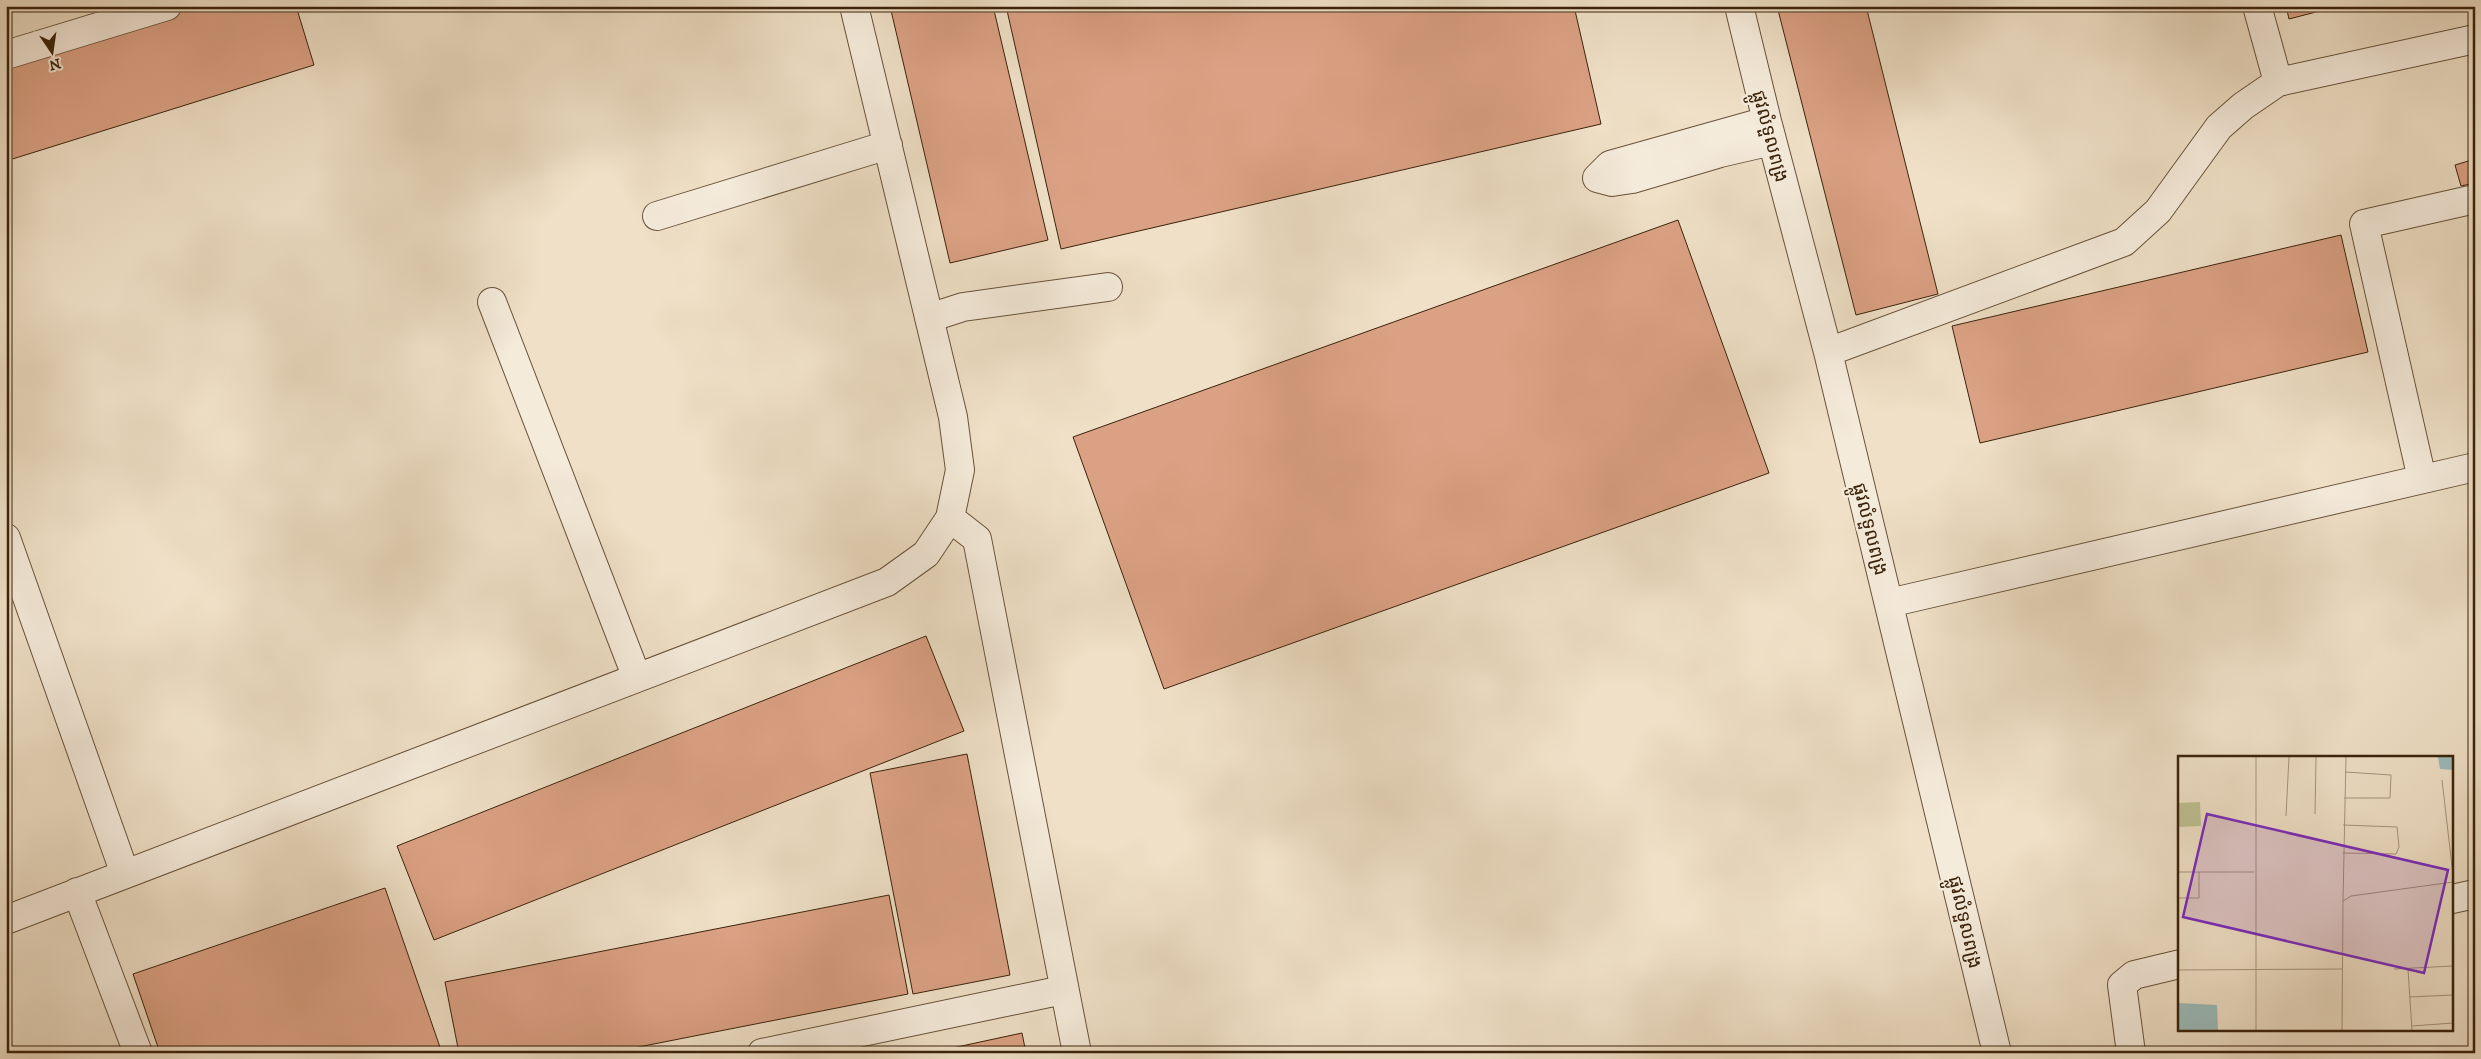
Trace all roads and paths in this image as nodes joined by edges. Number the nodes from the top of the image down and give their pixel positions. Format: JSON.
{"nodes":[{"id":1,"x":167,"y":6,"type":"edge"},
{"id":2,"x":854,"y":6,"type":"edge"},
{"id":3,"x":1738,"y":6,"type":"edge"},
{"id":4,"x":2257,"y":6,"type":"edge"},
{"id":5,"x":2475,"y":39,"type":"edge"},
{"id":6,"x":6,"y":55,"type":"edge"},
{"id":7,"x":2278,"y":82,"type":"junction"},
{"id":8,"x":1769,"y":131,"type":"junction"},
{"id":9,"x":888,"y":145,"type":"junction"},
{"id":10,"x":2475,"y":199,"type":"edge"},
{"id":11,"x":657,"y":216,"type":"dead end"},
{"id":12,"x":1108,"y":287,"type":"dead end"},
{"id":13,"x":492,"y":302,"type":"dead end"},
{"id":14,"x":929,"y":318,"type":"junction"},
{"id":15,"x":1828,"y":352,"type":"junction"},
{"id":16,"x":2475,"y":467,"type":"edge"},
{"id":17,"x":2422,"y":479,"type":"junction"},
{"id":18,"x":950,"y":518,"type":"junction"},
{"id":19,"x":6,"y":538,"type":"edge"},
{"id":20,"x":1890,"y":603,"type":"junction"},
{"id":21,"x":637,"y":678,"type":"junction"},
{"id":22,"x":125,"y":874,"type":"junction"},
{"id":23,"x":77,"y":892,"type":"junction"},
{"id":24,"x":2475,"y":894,"type":"edge"},
{"id":25,"x":2454,"y":899,"type":"edge"},
{"id":26,"x":6,"y":920,"type":"edge"},
{"id":27,"x":2178,"y":964,"type":"edge"},
{"id":28,"x":1064,"y":990,"type":"junction"},
{"id":29,"x":138,"y":1053,"type":"edge"},
{"id":30,"x":762,"y":1053,"type":"edge"},
{"id":31,"x":1077,"y":1053,"type":"edge"},
{"id":32,"x":1997,"y":1053,"type":"edge"},
{"id":33,"x":2131,"y":1053,"type":"edge"}],
"edges":[{"from":1,"to":6,"type":"street"},
{"from":2,"to":9,"type":"street"},
{"from":3,"to":8,"type":"street","name":"ផ្លូវលំទួលពង្រ"},
{"from":4,"to":7,"type":"street"},
{"from":5,"to":7,"type":"street"},
{"from":7,"to":15,"type":"street"},
{"from":8,"to":8,"type":"street"},
{"from":8,"to":15,"type":"street","name":"ផ្លូវលំទួលពង្រ"},
{"from":9,"to":11,"type":"street"},
{"from":9,"to":14,"type":"street"},
{"from":10,"to":17,"type":"street"},
{"from":12,"to":14,"type":"street"},
{"from":13,"to":21,"type":"street"},
{"from":14,"to":18,"type":"street"},
{"from":15,"to":20,"type":"street","name":"ផ្លូវលំទួលពង្រ"},
{"from":16,"to":17,"type":"street"},
{"from":17,"to":20,"type":"street"},
{"from":18,"to":21,"type":"street"},
{"from":18,"to":28,"type":"street"},
{"from":19,"to":22,"type":"street"},
{"from":20,"to":32,"type":"street","name":"ផ្លូវលំទួលពង្រ"},
{"from":21,"to":22,"type":"street"},
{"from":22,"to":23,"type":"street"},
{"from":23,"to":26,"type":"street"},
{"from":23,"to":29,"type":"street"},
{"from":24,"to":25,"type":"street"},
{"from":27,"to":33,"type":"street"},
{"from":28,"to":30,"type":"street"},
{"from":28,"to":31,"type":"street"}]}
